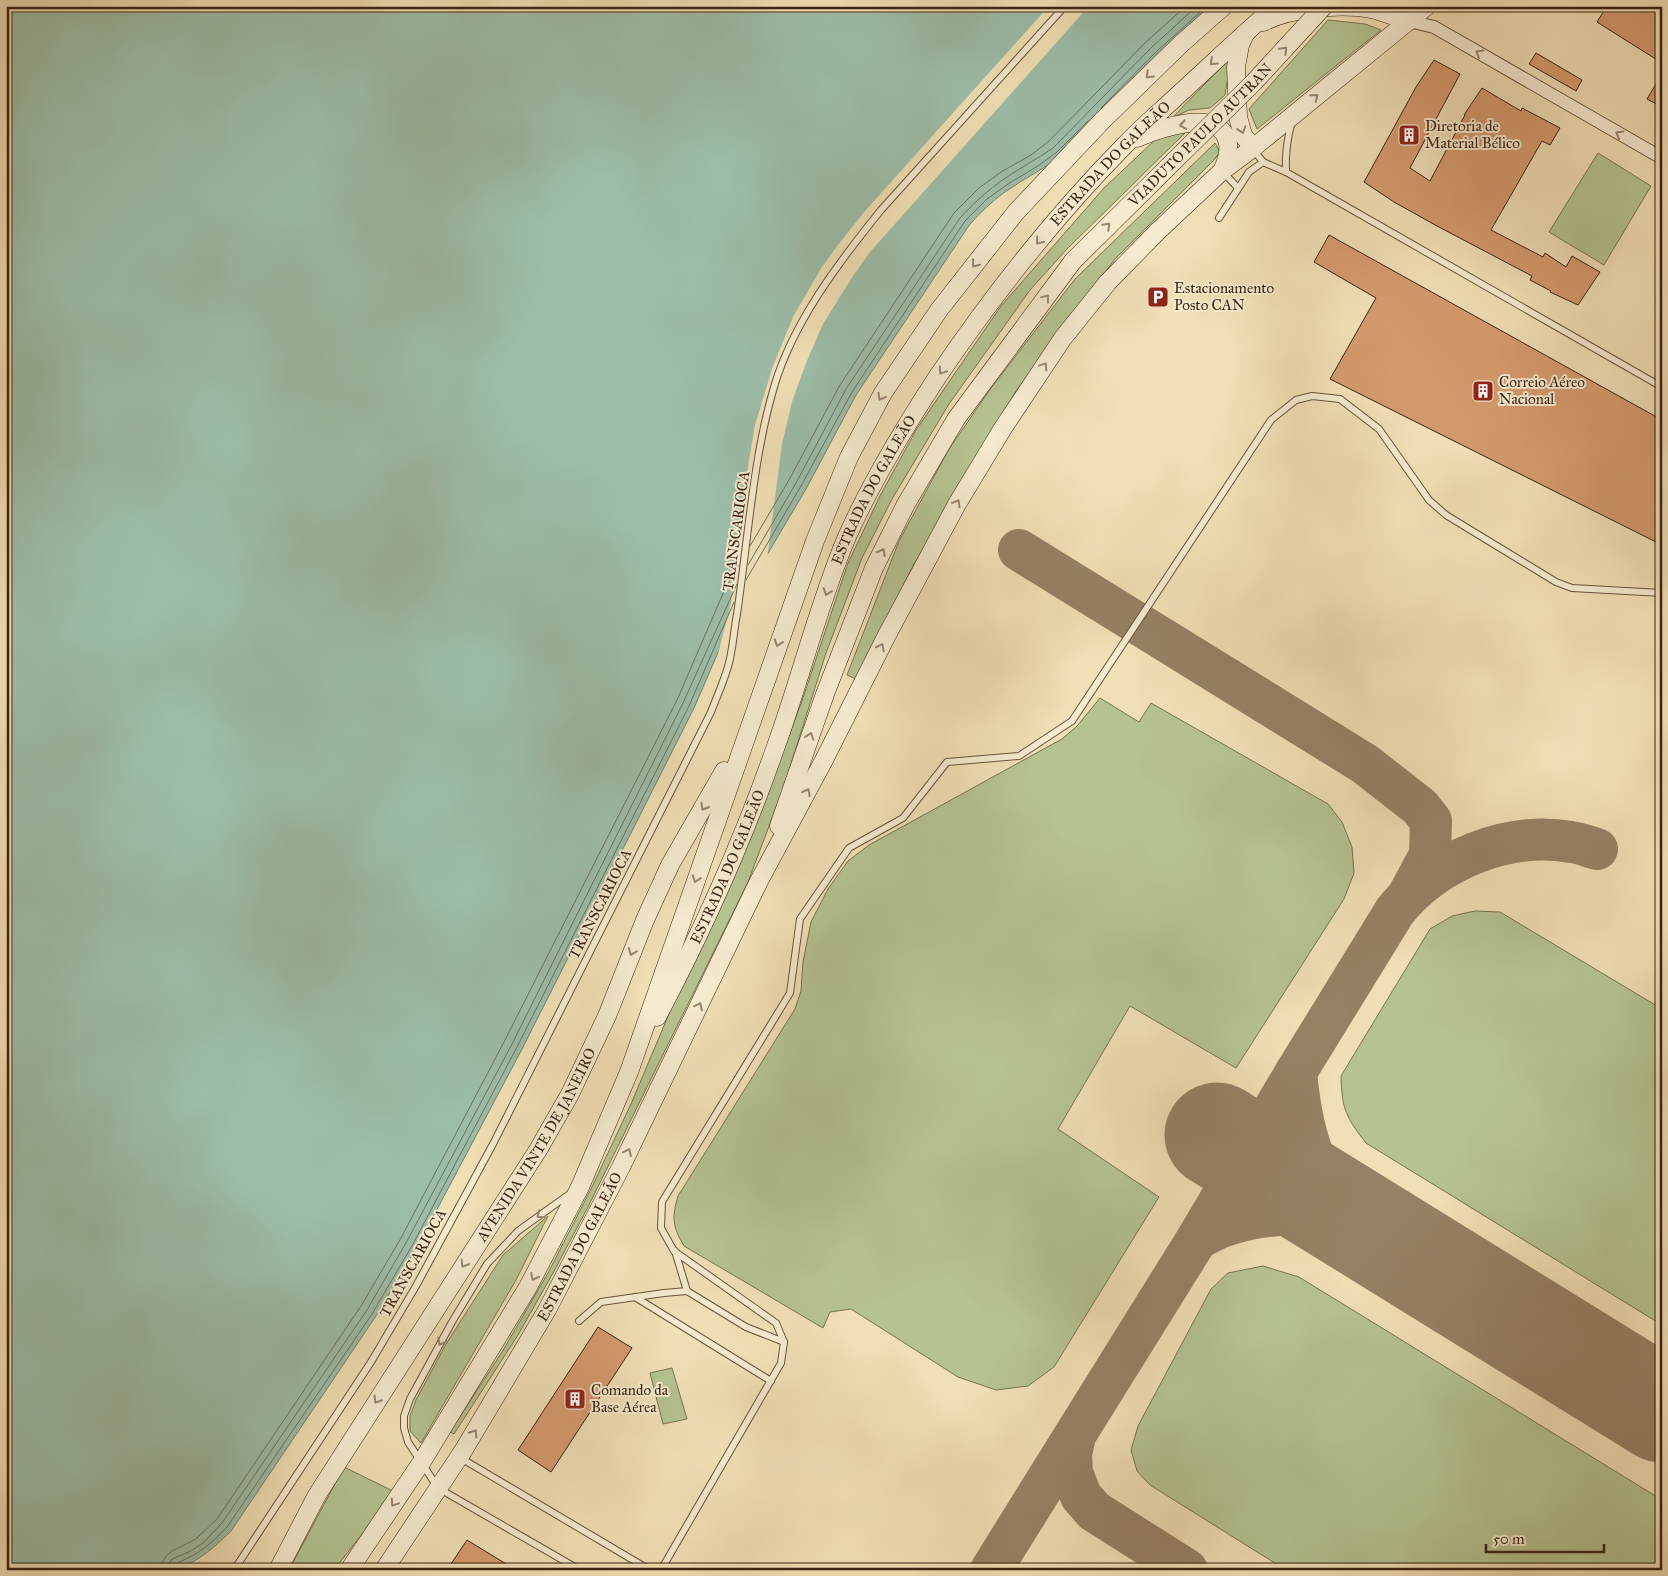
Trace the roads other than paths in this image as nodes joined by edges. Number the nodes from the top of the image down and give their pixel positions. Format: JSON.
{"nodes":[{"id":1,"x":1065,"y":6,"type":"edge"},
{"id":2,"x":1224,"y":6,"type":"edge"},
{"id":3,"x":1276,"y":6,"type":"edge"},
{"id":4,"x":1324,"y":6,"type":"edge"},
{"id":5,"x":1427,"y":6,"type":"edge"},
{"id":6,"x":1409,"y":21,"type":"junction"},
{"id":7,"x":1249,"y":29,"type":"junction"},
{"id":8,"x":1293,"y":115,"type":"junction"},
{"id":9,"x":1124,"y":146,"type":"junction"},
{"id":10,"x":1253,"y":148,"type":"junction"},
{"id":11,"x":1662,"y":158,"type":"edge"},
{"id":12,"x":1264,"y":162,"type":"junction"},
{"id":13,"x":1222,"y":171,"type":"junction"},
{"id":14,"x":1286,"y":172,"type":"junction"},
{"id":15,"x":1238,"y":188,"type":"junction"},
{"id":16,"x":1219,"y":218,"type":"dead end"},
{"id":17,"x":1073,"y":261,"type":"joint"},
{"id":18,"x":1662,"y":387,"type":"edge"},
{"id":19,"x":1662,"y":593,"type":"edge"},
{"id":20,"x":758,"y":701,"type":"junction"},
{"id":21,"x":759,"y":881,"type":"junction"},
{"id":22,"x":629,"y":1072,"type":"junction"},
{"id":23,"x":580,"y":1187,"type":"junction"},
{"id":24,"x":675,"y":1251,"type":"junction"},
{"id":25,"x":687,"y":1291,"type":"junction"},
{"id":26,"x":635,"y":1297,"type":"junction"},
{"id":27,"x":580,"y":1321,"type":"dead end"},
{"id":28,"x":784,"y":1342,"type":"junction"},
{"id":29,"x":771,"y":1381,"type":"junction"},
{"id":30,"x":459,"y":1457,"type":"junction"},
{"id":31,"x":422,"y":1463,"type":"junction"},
{"id":32,"x":438,"y":1488,"type":"junction"},
{"id":33,"x":234,"y":1570,"type":"edge"},
{"id":34,"x":278,"y":1570,"type":"edge"},
{"id":35,"x":348,"y":1570,"type":"edge"},
{"id":36,"x":384,"y":1570,"type":"edge"},
{"id":37,"x":580,"y":1570,"type":"edge"},
{"id":38,"x":650,"y":1570,"type":"edge"},
{"id":39,"x":661,"y":1570,"type":"edge"}],
"edges":[{"from":1,"to":33,"type":"lane","name":"TRANSCARIOCA"},
{"from":2,"to":20,"type":"street","name":"ESTRADA DO GALEÃO","one_way":true},
{"from":3,"to":7,"type":"street","name":"ESTRADA DO GALEÃO"},
{"from":17,"to":4,"type":"street","name":"VIADUTO PAULO AUTRAN","one_way":true,"bridge":true},
{"from":5,"to":6,"type":"street","name":"ESTRADA DO GALEÃO"},
{"from":6,"to":7,"type":"street"},
{"from":8,"to":6,"type":"street","name":"ESTRADA DO GALEÃO","one_way":true},
{"from":11,"to":6,"type":"street","one_way":true},
{"from":7,"to":9,"type":"street","name":"ESTRADA DO GALEÃO","one_way":true},
{"from":7,"to":10,"type":"street","one_way":true},
{"from":8,"to":10,"type":"street","name":"ESTRADA DO GALEÃO"},
{"from":8,"to":14,"type":"lane"},
{"from":13,"to":9,"type":"street","one_way":true},
{"from":9,"to":22,"type":"street","name":"ESTRADA DO GALEÃO","one_way":true},
{"from":10,"to":12,"type":"lane"},
{"from":10,"to":13,"type":"street","name":"ESTRADA DO GALEÃO"},
{"from":12,"to":14,"type":"lane"},
{"from":12,"to":15,"type":"lane"},
{"from":13,"to":15,"type":"lane"},
{"from":21,"to":13,"type":"street","name":"ESTRADA DO GALEÃO","one_way":true},
{"from":14,"to":18,"type":"lane"},
{"from":15,"to":16,"type":"lane"},
{"from":21,"to":17,"type":"street","name":"ESTRADA DO GALEÃO","one_way":true},
{"from":19,"to":24,"type":"lane"},
{"from":20,"to":22,"type":"street","name":"ESTRADA DO GALEÃO","one_way":true},
{"from":20,"to":34,"type":"street","name":"AVENIDA VINTE DE JANEIRO","one_way":true},
{"from":30,"to":21,"type":"street","name":"ESTRADA DO GALEÃO","one_way":true},
{"from":22,"to":23,"type":"street","name":"ESTRADA DO GALEÃO"},
{"from":23,"to":31,"type":"street","name":"ESTRADA DO GALEÃO","one_way":true},
{"from":23,"to":31,"type":"lane","one_way":true},
{"from":24,"to":25,"type":"lane"},
{"from":24,"to":28,"type":"lane"},
{"from":25,"to":26,"type":"lane"},
{"from":25,"to":28,"type":"lane"},
{"from":26,"to":27,"type":"lane"},
{"from":26,"to":29,"type":"lane"},
{"from":28,"to":29,"type":"lane"},
{"from":29,"to":39,"type":"lane"},
{"from":30,"to":32,"type":"street","name":"ESTRADA DO GALEÃO"},
{"from":30,"to":38,"type":"lane"},
{"from":31,"to":32,"type":"lane"},
{"from":31,"to":35,"type":"street","name":"ESTRADA DO GALEÃO","one_way":true},
{"from":32,"to":36,"type":"street","name":"ESTRADA DO GALEÃO"},
{"from":32,"to":37,"type":"lane"}]}
